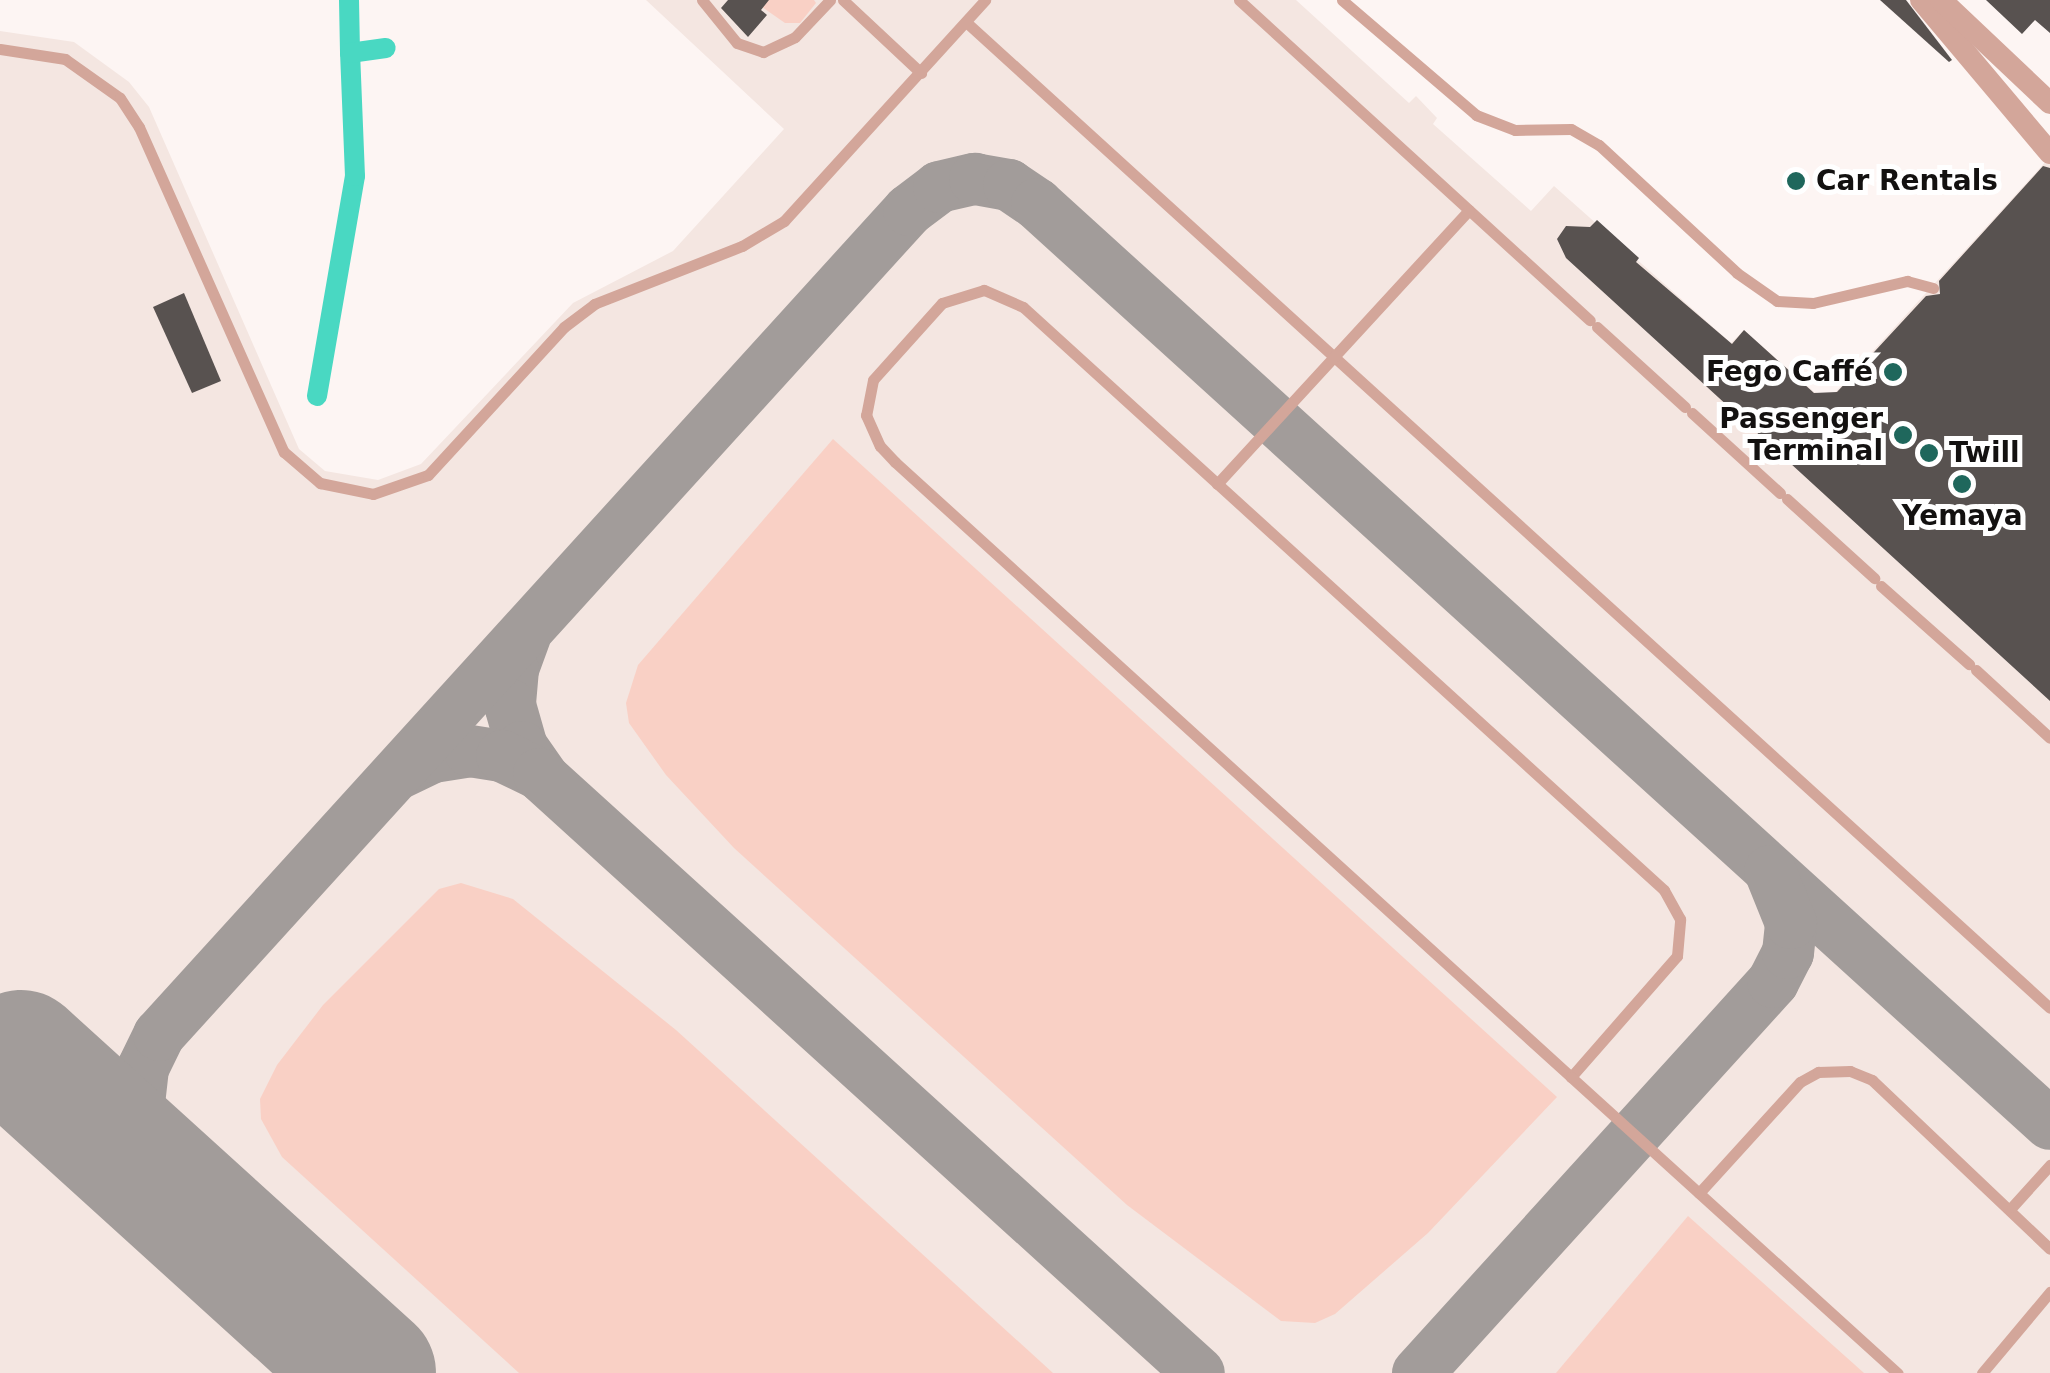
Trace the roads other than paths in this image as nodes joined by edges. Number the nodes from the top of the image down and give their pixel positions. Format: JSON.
{"nodes":[{"id":1,"x":702,"y":0,"type":"edge"},
{"id":2,"x":830,"y":0,"type":"edge"},
{"id":3,"x":843,"y":0,"type":"edge"},
{"id":4,"x":985,"y":0,"type":"edge"},
{"id":5,"x":1239,"y":0,"type":"edge"},
{"id":6,"x":1342,"y":0,"type":"edge"},
{"id":7,"x":1921,"y":0,"type":"edge"},
{"id":8,"x":1941,"y":0,"type":"edge"},
{"id":9,"x":966,"y":22,"type":"junction"},
{"id":10,"x":0,"y":48,"type":"edge"},
{"id":11,"x":921,"y":73,"type":"junction"},
{"id":12,"x":2050,"y":102,"type":"edge"},
{"id":13,"x":2050,"y":153,"type":"edge"},
{"id":14,"x":1470,"y":210,"type":"junction"},
{"id":15,"x":1933,"y":288,"type":"dead end"},
{"id":16,"x":1334,"y":358,"type":"junction"},
{"id":17,"x":1217,"y":484,"type":"junction"},
{"id":18,"x":2050,"y":738,"type":"edge"},
{"id":19,"x":2050,"y":1008,"type":"edge"},
{"id":20,"x":1571,"y":1077,"type":"junction"},
{"id":21,"x":2050,"y":1165,"type":"edge"},
{"id":22,"x":1699,"y":1193,"type":"junction"},
{"id":23,"x":2012,"y":1208,"type":"junction"},
{"id":24,"x":2050,"y":1249,"type":"edge"},
{"id":25,"x":2050,"y":1292,"type":"edge"},
{"id":26,"x":1898,"y":1373,"type":"edge"},
{"id":27,"x":1982,"y":1373,"type":"edge"}],
"edges":[{"from":1,"to":2,"type":"lane"},
{"from":3,"to":11,"type":"lane"},
{"from":4,"to":9,"type":"lane"},
{"from":5,"to":14,"type":"lane"},
{"from":6,"to":15,"type":"lane"},
{"from":7,"to":13,"type":"street"},
{"from":8,"to":12,"type":"street"},
{"from":9,"to":11,"type":"lane"},
{"from":9,"to":16,"type":"lane"},
{"from":10,"to":11,"type":"lane"},
{"from":14,"to":16,"type":"lane"},
{"from":14,"to":18,"type":"lane"},
{"from":16,"to":17,"type":"lane"},
{"from":16,"to":19,"type":"lane"},
{"from":17,"to":20,"type":"lane"},
{"from":17,"to":20,"type":"lane"},
{"from":20,"to":22,"type":"lane"},
{"from":21,"to":23,"type":"lane"},
{"from":22,"to":23,"type":"lane"},
{"from":22,"to":26,"type":"lane"},
{"from":23,"to":24,"type":"lane"},
{"from":25,"to":27,"type":"lane"}]}
